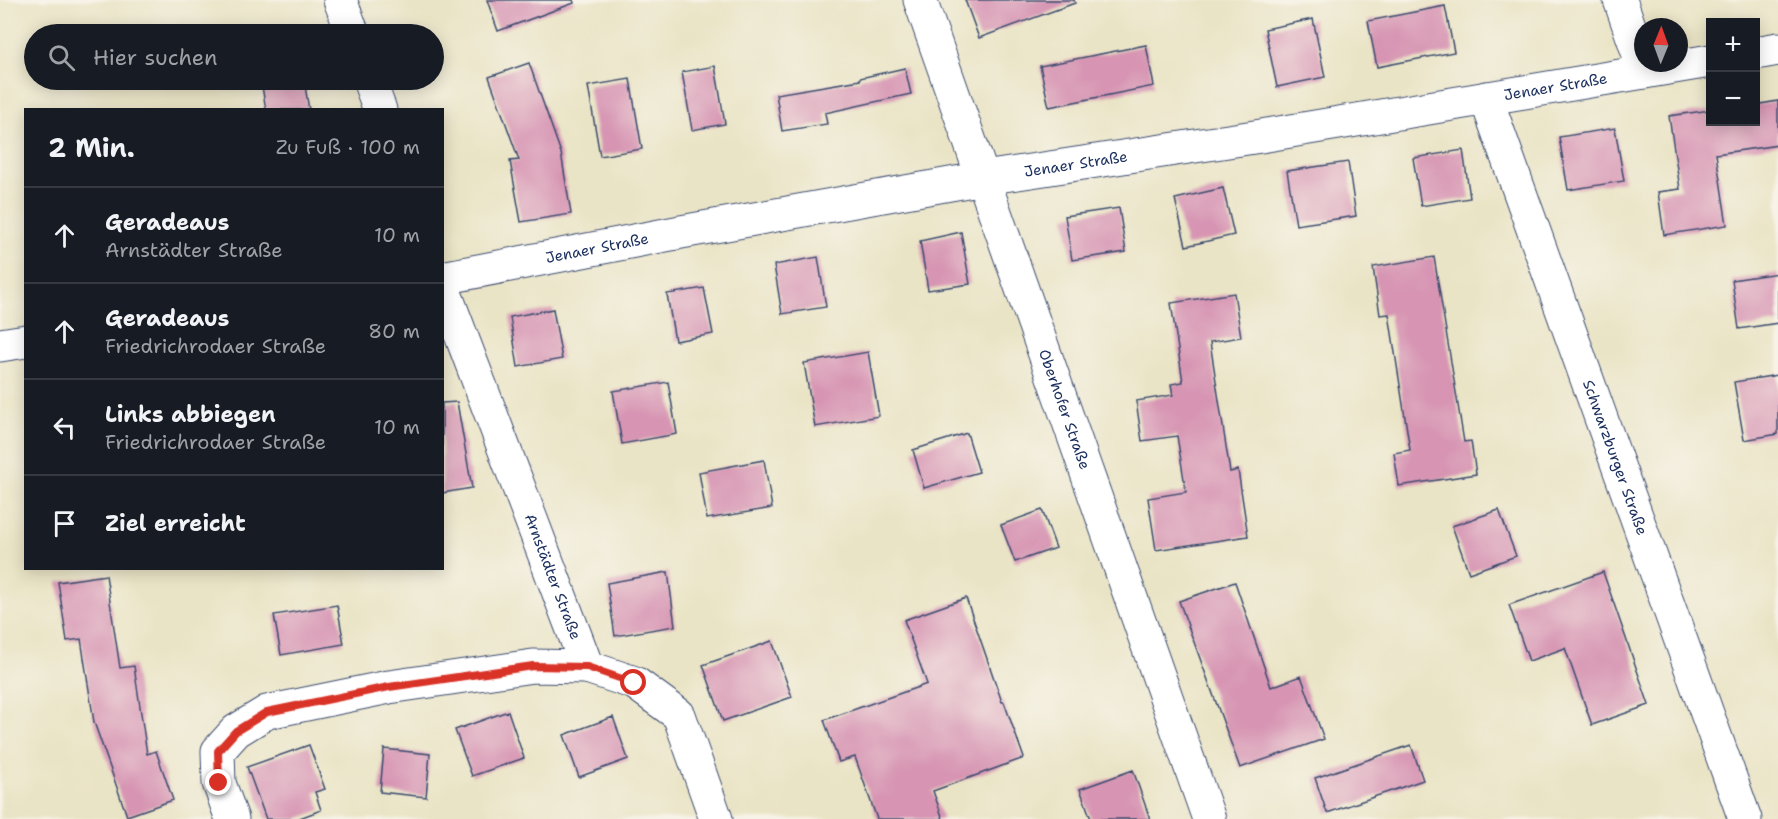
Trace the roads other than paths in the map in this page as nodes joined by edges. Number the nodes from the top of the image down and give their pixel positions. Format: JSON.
{"nodes":[{"id":1,"x":340,"y":0,"type":"edge"},
{"id":2,"x":920,"y":0,"type":"edge"},
{"id":3,"x":1620,"y":0,"type":"edge"},
{"id":4,"x":349,"y":24,"type":"edge"},
{"id":5,"x":1634,"y":40,"type":"edge"},
{"id":6,"x":1778,"y":50,"type":"edge"},
{"id":7,"x":1760,"y":52,"type":"edge"},
{"id":8,"x":1706,"y":62,"type":"edge"},
{"id":9,"x":1688,"y":65,"type":"edge"},
{"id":10,"x":1645,"y":72,"type":"edge"},
{"id":11,"x":373,"y":90,"type":"edge"},
{"id":12,"x":1486,"y":98,"type":"junction"},
{"id":13,"x":379,"y":108,"type":"edge"},
{"id":14,"x":984,"y":178,"type":"junction"},
{"id":15,"x":444,"y":278,"type":"edge"},
{"id":16,"x":444,"y":290,"type":"edge"},
{"id":17,"x":24,"y":341,"type":"edge"},
{"id":18,"x":0,"y":345,"type":"edge"},
{"id":19,"x":587,"y":667,"type":"junction"},
{"id":20,"x":232,"y":819,"type":"edge"},
{"id":21,"x":716,"y":819,"type":"edge"},
{"id":22,"x":1209,"y":819,"type":"edge"},
{"id":23,"x":1745,"y":819,"type":"edge"}],
"edges":[{"from":1,"to":4,"type":"street"},
{"from":2,"to":14,"type":"street","name":"Oberhofer Straße"},
{"from":3,"to":5,"type":"street"},
{"from":6,"to":7,"type":"street"},
{"from":8,"to":9,"type":"street","name":"Jenaer Straße"},
{"from":10,"to":12,"type":"street","name":"Jenaer Straße"},
{"from":11,"to":13,"type":"street"},
{"from":12,"to":14,"type":"street","name":"Jenaer Straße"},
{"from":12,"to":23,"type":"street","name":"Schwarzburger Straße"},
{"from":14,"to":15,"type":"street","name":"Jenaer Straße"},
{"from":14,"to":22,"type":"street","name":"Oberhofer Straße"},
{"from":16,"to":19,"type":"street","name":"Arnstädter Straße"},
{"from":17,"to":18,"type":"street"},
{"from":19,"to":20,"type":"street"},
{"from":19,"to":21,"type":"street"}]}
